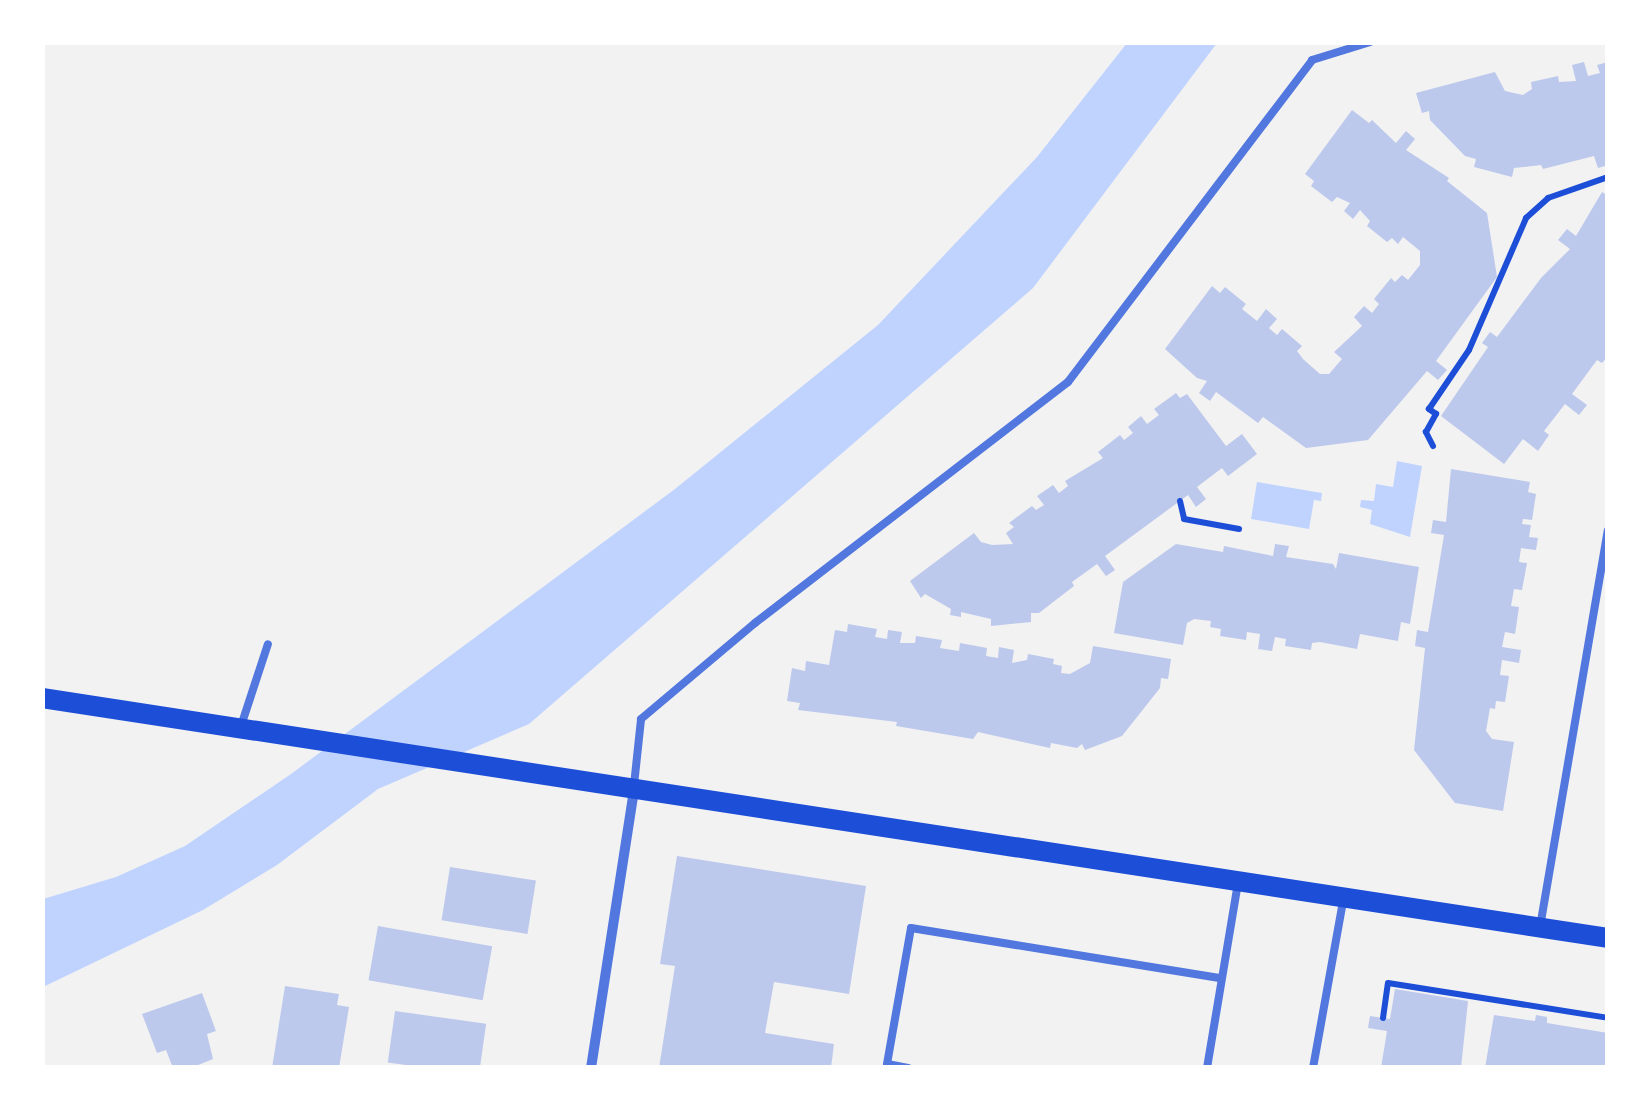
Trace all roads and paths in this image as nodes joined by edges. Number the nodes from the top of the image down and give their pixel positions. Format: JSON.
{"nodes":[{"id":1,"x":1370,"y":42,"type":"edge"},
{"id":2,"x":1608,"y":177,"type":"edge"},
{"id":3,"x":1433,"y":446,"type":"dead end"},
{"id":4,"x":1180,"y":501,"type":"dead end"},
{"id":5,"x":1239,"y":528,"type":"dead end"},
{"id":6,"x":1608,"y":531,"type":"edge"},
{"id":7,"x":268,"y":644,"type":"dead end"},
{"id":8,"x":42,"y":698,"type":"edge"},
{"id":9,"x":240,"y":728,"type":"junction"},
{"id":10,"x":634,"y":790,"type":"junction"},
{"id":11,"x":1238,"y":882,"type":"junction"},
{"id":12,"x":1344,"y":897,"type":"junction"},
{"id":13,"x":1540,"y":927,"type":"junction"},
{"id":14,"x":1608,"y":938,"type":"edge"},
{"id":15,"x":1221,"y":978,"type":"junction"},
{"id":16,"x":1383,"y":1018,"type":"dead end"},
{"id":17,"x":1608,"y":1018,"type":"edge"},
{"id":18,"x":591,"y":1068,"type":"edge"},
{"id":19,"x":908,"y":1068,"type":"edge"},
{"id":20,"x":1207,"y":1068,"type":"edge"},
{"id":21,"x":1313,"y":1068,"type":"edge"}],
"edges":[{"from":1,"to":10,"type":"lane"},
{"from":2,"to":3,"type":"path"},
{"from":4,"to":5,"type":"path"},
{"from":6,"to":13,"type":"lane"},
{"from":7,"to":9,"type":"lane"},
{"from":8,"to":9,"type":"main road"},
{"from":9,"to":10,"type":"main road"},
{"from":10,"to":11,"type":"main road"},
{"from":10,"to":18,"type":"street"},
{"from":11,"to":12,"type":"main road"},
{"from":11,"to":15,"type":"lane"},
{"from":12,"to":13,"type":"main road"},
{"from":12,"to":21,"type":"lane"},
{"from":13,"to":14,"type":"main road"},
{"from":15,"to":19,"type":"lane"},
{"from":15,"to":20,"type":"lane"},
{"from":16,"to":17,"type":"path"}]}
